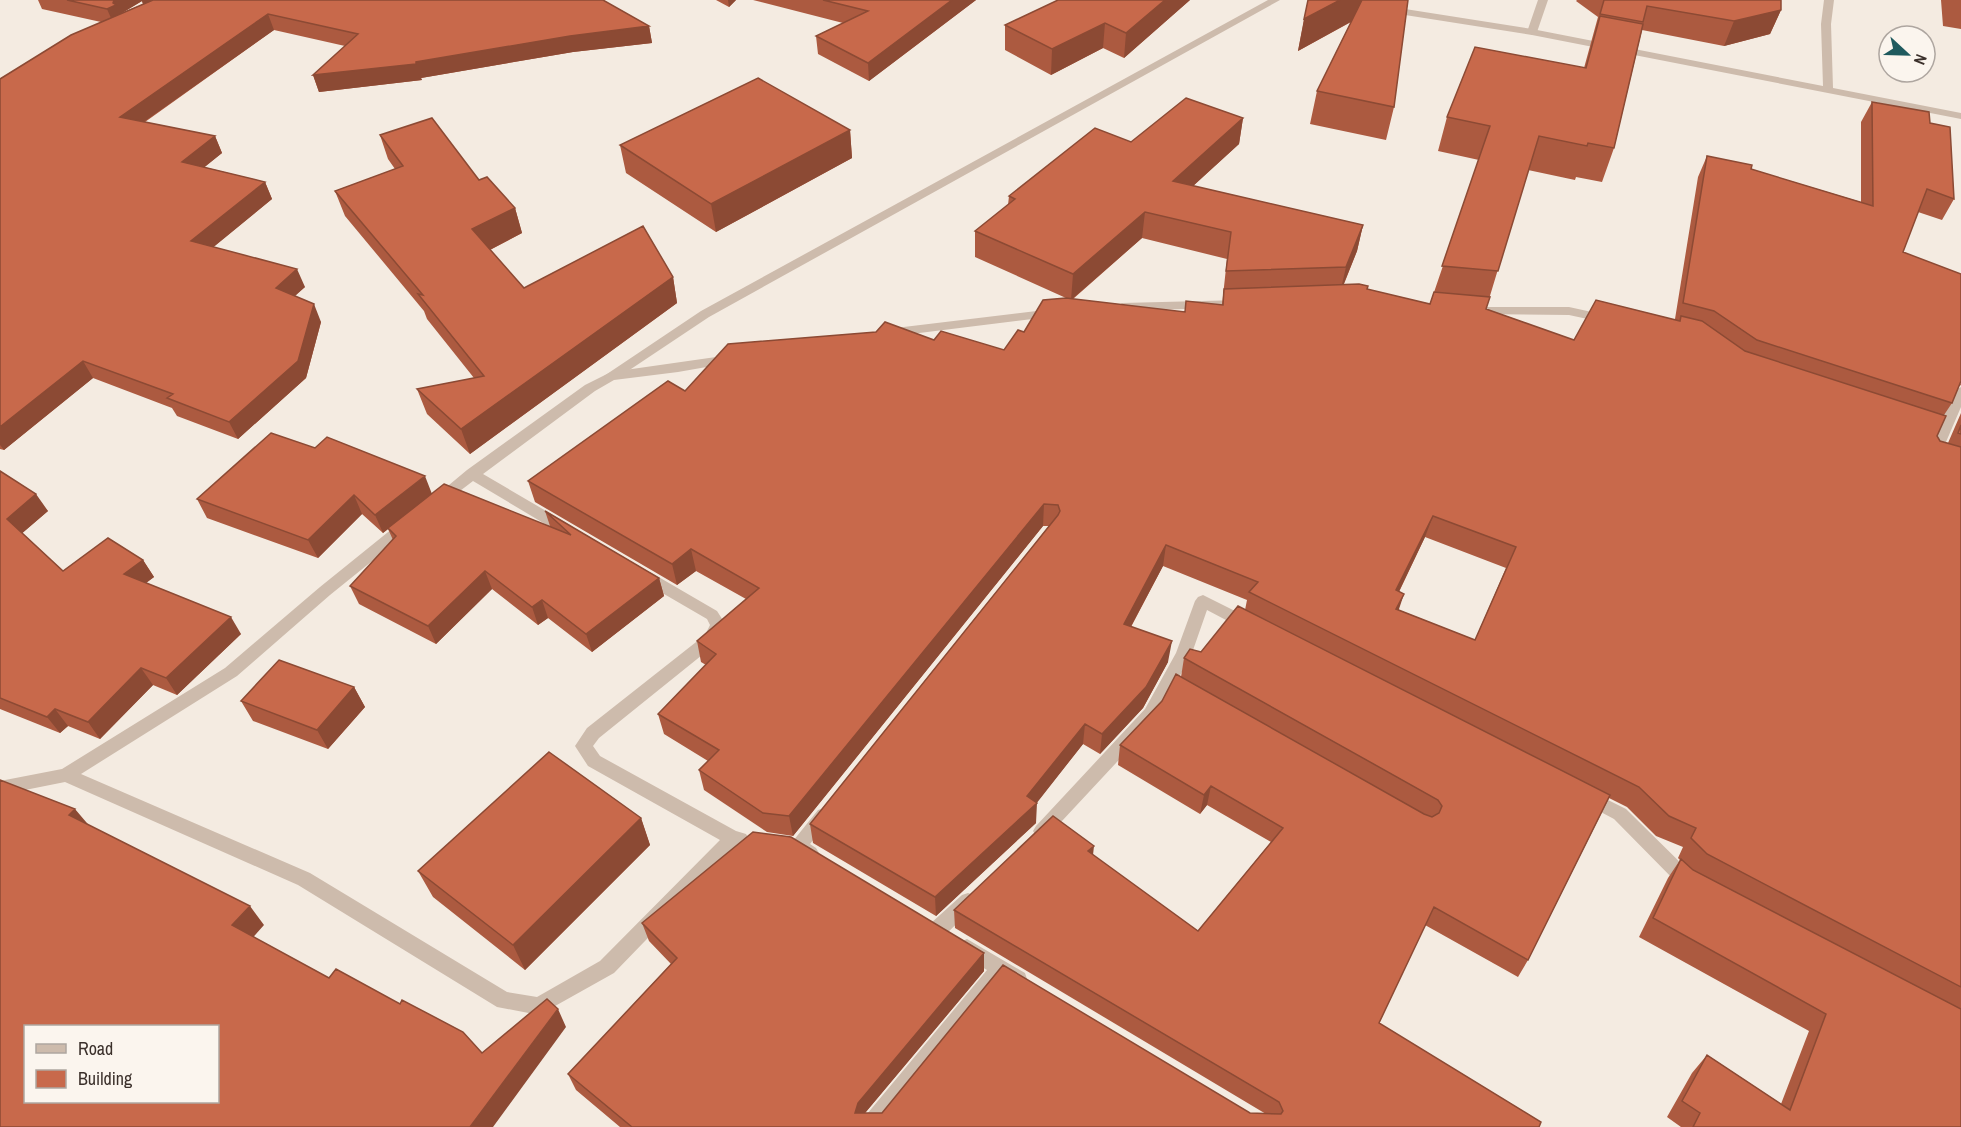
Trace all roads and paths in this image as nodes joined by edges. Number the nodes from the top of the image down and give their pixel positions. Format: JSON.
{"nodes":[{"id":1,"x":1275,"y":0,"type":"edge"},
{"id":2,"x":1543,"y":0,"type":"edge"},
{"id":3,"x":1829,"y":0,"type":"edge"},
{"id":4,"x":1372,"y":7,"type":"edge"},
{"id":5,"x":1532,"y":32,"type":"junction"},
{"id":6,"x":1828,"y":90,"type":"junction"},
{"id":7,"x":1961,"y":116,"type":"edge"},
{"id":8,"x":1261,"y":303,"type":"edge"},
{"id":9,"x":1102,"y":309,"type":"edge"},
{"id":10,"x":1462,"y":310,"type":"edge"},
{"id":11,"x":1068,"y":312,"type":"edge"},
{"id":12,"x":1620,"y":321,"type":"edge"},
{"id":13,"x":870,"y":335,"type":"edge"},
{"id":14,"x":748,"y":356,"type":"edge"},
{"id":15,"x":611,"y":376,"type":"junction"},
{"id":16,"x":1961,"y":392,"type":"edge"},
{"id":17,"x":1961,"y":467,"type":"edge"},
{"id":18,"x":472,"y":474,"type":"junction"},
{"id":19,"x":582,"y":539,"type":"edge"},
{"id":20,"x":632,"y":568,"type":"edge"},
{"id":21,"x":1266,"y":633,"type":"edge"},
{"id":22,"x":66,"y":775,"type":"junction"},
{"id":23,"x":1568,"y":787,"type":"edge"},
{"id":24,"x":0,"y":788,"type":"edge"},
{"id":25,"x":836,"y":800,"type":"edge"},
{"id":26,"x":733,"y":838,"type":"junction"},
{"id":27,"x":755,"y":841,"type":"edge"},
{"id":28,"x":1030,"y":843,"type":"edge"},
{"id":29,"x":777,"y":844,"type":"edge"},
{"id":30,"x":798,"y":846,"type":"junction"},
{"id":31,"x":828,"y":864,"type":"edge"},
{"id":32,"x":982,"y":888,"type":"edge"},
{"id":33,"x":1706,"y":891,"type":"edge"},
{"id":34,"x":918,"y":918,"type":"edge"},
{"id":35,"x":938,"y":930,"type":"junction"},
{"id":36,"x":1000,"y":968,"type":"junction"},
{"id":37,"x":1031,"y":986,"type":"edge"},
{"id":38,"x":869,"y":1127,"type":"edge"}],
"edges":[{"from":1,"to":15,"type":"street"},
{"from":2,"to":5,"type":"street"},
{"from":3,"to":6,"type":"street"},
{"from":4,"to":5,"type":"street"},
{"from":5,"to":6,"type":"street"},
{"from":6,"to":7,"type":"street"},
{"from":8,"to":9,"type":"street"},
{"from":10,"to":12,"type":"street"},
{"from":11,"to":13,"type":"street"},
{"from":14,"to":15,"type":"street"},
{"from":15,"to":18,"type":"street"},
{"from":16,"to":17,"type":"street"},
{"from":18,"to":19,"type":"street"},
{"from":18,"to":22,"type":"street"},
{"from":20,"to":26,"type":"street"},
{"from":21,"to":28,"type":"street"},
{"from":22,"to":24,"type":"street"},
{"from":22,"to":26,"type":"street"},
{"from":23,"to":33,"type":"street"},
{"from":25,"to":30,"type":"street"},
{"from":26,"to":27,"type":"street"},
{"from":29,"to":30,"type":"street"},
{"from":30,"to":31,"type":"street"},
{"from":32,"to":35,"type":"street"},
{"from":34,"to":35,"type":"street"},
{"from":35,"to":36,"type":"street"},
{"from":36,"to":37,"type":"street"},
{"from":36,"to":38,"type":"street"}]}
